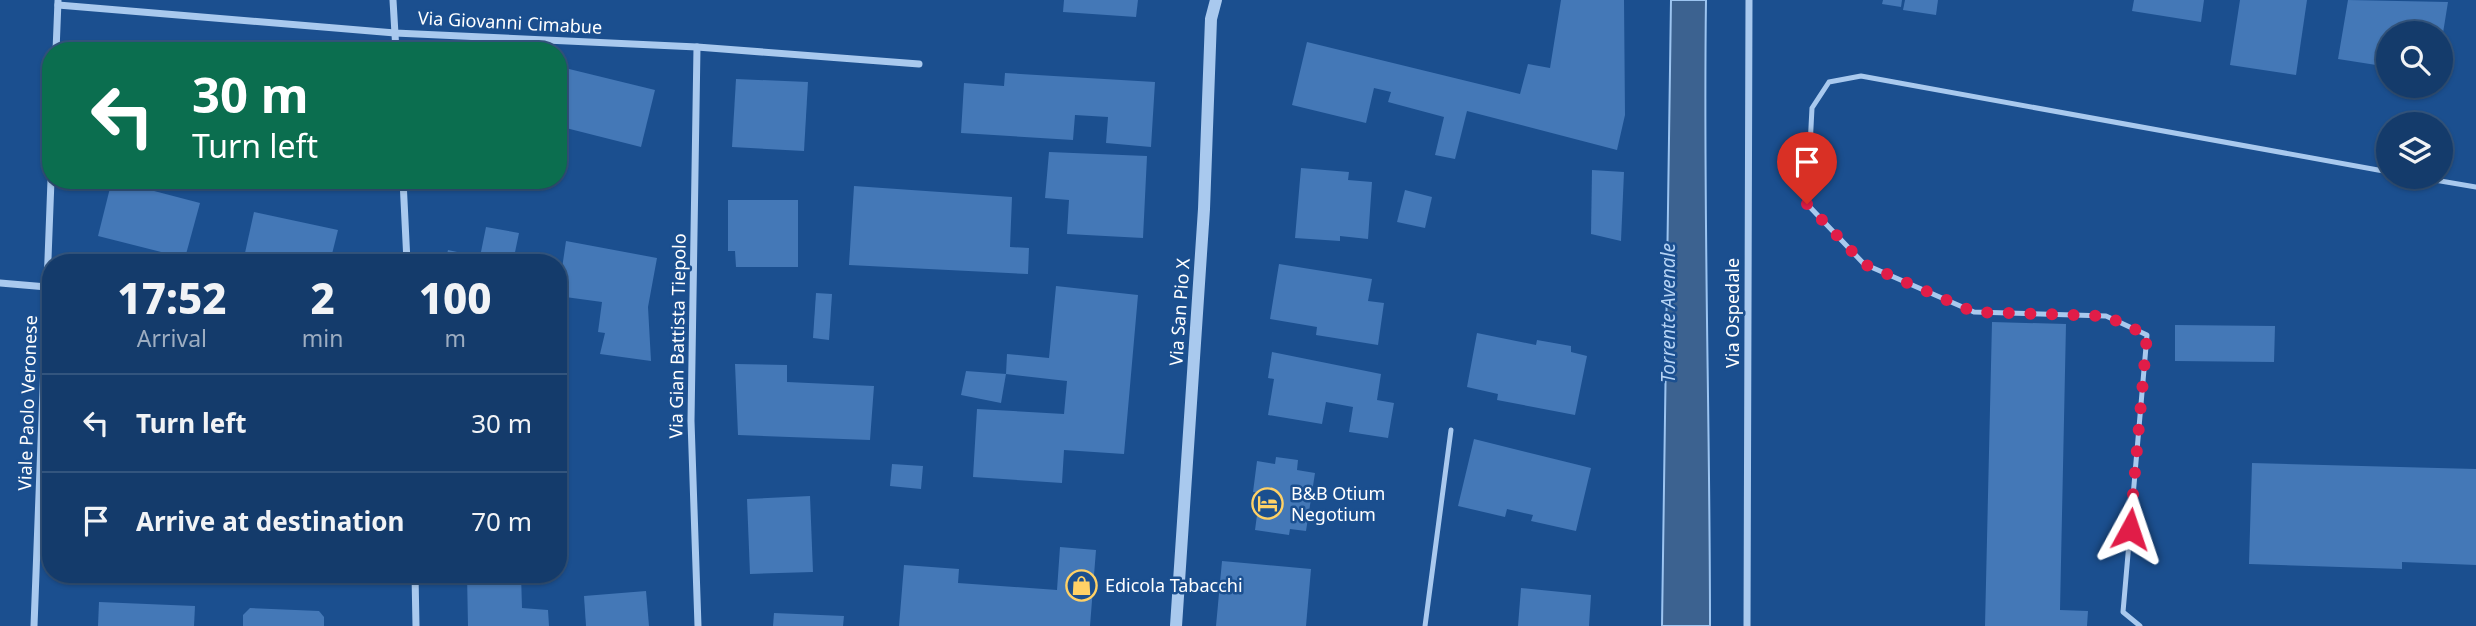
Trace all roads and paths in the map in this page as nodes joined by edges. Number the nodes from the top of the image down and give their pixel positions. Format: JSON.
{"nodes":[{"id":1,"x":393,"y":0,"type":"edge"},
{"id":2,"x":1207,"y":0,"type":"edge"},
{"id":3,"x":1216,"y":0,"type":"edge"},
{"id":4,"x":1749,"y":0,"type":"edge"},
{"id":5,"x":58,"y":2,"type":"edge"},
{"id":6,"x":1211,"y":19,"type":"junction"},
{"id":7,"x":395,"y":33,"type":"junction"},
{"id":8,"x":56,"y":42,"type":"edge"},
{"id":9,"x":396,"y":42,"type":"edge"},
{"id":10,"x":697,"y":47,"type":"junction"},
{"id":11,"x":919,"y":64,"type":"dead end"},
{"id":12,"x":2376,"y":170,"type":"edge"},
{"id":13,"x":2453,"y":183,"type":"edge"},
{"id":14,"x":2476,"y":187,"type":"edge"},
{"id":15,"x":51,"y":189,"type":"edge"},
{"id":16,"x":403,"y":189,"type":"edge"},
{"id":17,"x":48,"y":254,"type":"edge"},
{"id":18,"x":407,"y":254,"type":"edge"},
{"id":19,"x":0,"y":284,"type":"edge"},
{"id":20,"x":42,"y":287,"type":"edge"},
{"id":21,"x":42,"y":417,"type":"edge"},
{"id":22,"x":1451,"y":430,"type":"dead end"},
{"id":23,"x":415,"y":583,"type":"edge"},
{"id":24,"x":34,"y":626,"type":"edge"},
{"id":25,"x":416,"y":626,"type":"edge"},
{"id":26,"x":698,"y":626,"type":"edge"},
{"id":27,"x":1176,"y":626,"type":"edge"},
{"id":28,"x":1425,"y":626,"type":"edge"},
{"id":29,"x":1747,"y":626,"type":"edge"},
{"id":30,"x":2140,"y":626,"type":"edge"}],
"edges":[{"from":1,"to":7,"type":"street"},
{"from":2,"to":6,"type":"street"},
{"from":3,"to":6,"type":"street","name":"Via San Pio X"},
{"from":4,"to":29,"type":"street","name":"Via Ospedale"},
{"from":5,"to":7,"type":"street","name":"Via Giovanni Cimabue"},
{"from":5,"to":8,"type":"street"},
{"from":6,"to":27,"type":"street","name":"Via San Pio X"},
{"from":7,"to":9,"type":"street"},
{"from":7,"to":10,"type":"street","name":"Via Giovanni Cimabue"},
{"from":10,"to":11,"type":"street","name":"Via Giovanni Cimabue"},
{"from":10,"to":26,"type":"street","name":"Via Gian Battista Tiepolo"},
{"from":12,"to":30,"type":"lane"},
{"from":13,"to":14,"type":"lane"},
{"from":15,"to":17,"type":"street","name":"Viale Paolo Veronese"},
{"from":16,"to":18,"type":"street"},
{"from":19,"to":20,"type":"street"},
{"from":21,"to":24,"type":"street","name":"Viale Paolo Veronese"},
{"from":22,"to":28,"type":"lane"},
{"from":23,"to":25,"type":"street"}]}
